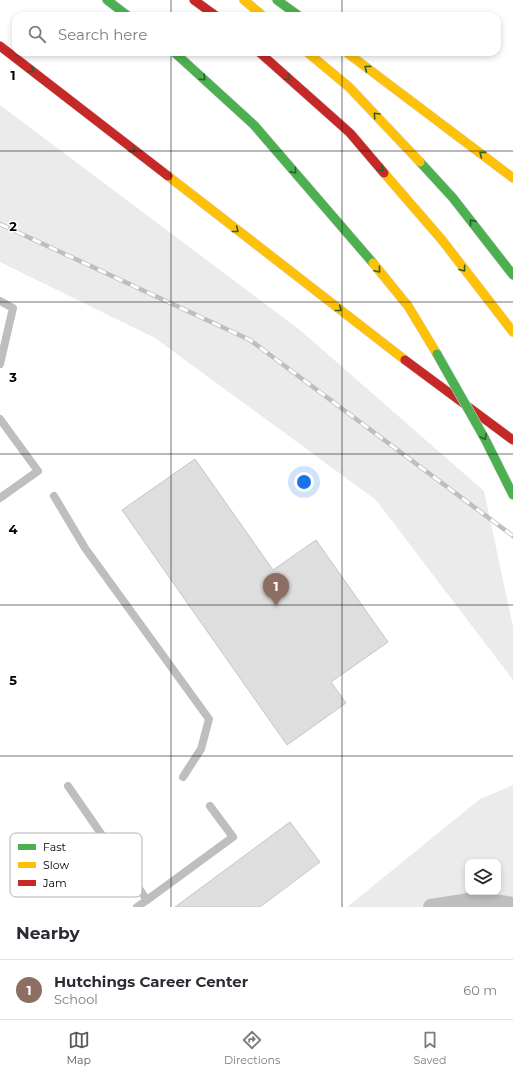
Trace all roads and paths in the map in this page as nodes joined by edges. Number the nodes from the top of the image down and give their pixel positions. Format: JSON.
{"nodes":[{"id":1,"x":107,"y":0,"type":"edge"},
{"id":2,"x":194,"y":0,"type":"edge"},
{"id":3,"x":244,"y":0,"type":"edge"},
{"id":4,"x":277,"y":0,"type":"edge"},
{"id":5,"x":123,"y":12,"type":"edge"},
{"id":6,"x":210,"y":12,"type":"edge"},
{"id":7,"x":258,"y":12,"type":"edge"},
{"id":8,"x":294,"y":12,"type":"edge"},
{"id":9,"x":0,"y":46,"type":"edge"},
{"id":10,"x":12,"y":55,"type":"edge"},
{"id":11,"x":13,"y":56,"type":"edge"},
{"id":12,"x":178,"y":56,"type":"edge"},
{"id":13,"x":263,"y":56,"type":"edge"},
{"id":14,"x":312,"y":56,"type":"edge"},
{"id":15,"x":351,"y":56,"type":"edge"},
{"id":16,"x":513,"y":178,"type":"edge"},
{"id":17,"x":513,"y":275,"type":"edge"},
{"id":18,"x":0,"y":301,"type":"edge"},
{"id":19,"x":513,"y":332,"type":"edge"},
{"id":20,"x":0,"y":364,"type":"edge"},
{"id":21,"x":0,"y":419,"type":"edge"},
{"id":22,"x":513,"y":440,"type":"edge"},
{"id":23,"x":513,"y":495,"type":"edge"},
{"id":24,"x":54,"y":496,"type":"dead end"},
{"id":25,"x":0,"y":498,"type":"edge"},
{"id":26,"x":183,"y":777,"type":"dead end"},
{"id":27,"x":68,"y":786,"type":"dead end"},
{"id":28,"x":210,"y":806,"type":"dead end"},
{"id":29,"x":101,"y":833,"type":"edge"},
{"id":30,"x":142,"y":893,"type":"edge"},
{"id":31,"x":147,"y":900,"type":"junction"},
{"id":32,"x":513,"y":905,"type":"edge"},
{"id":33,"x":137,"y":907,"type":"edge"},
{"id":34,"x":431,"y":907,"type":"edge"}],
"edges":[{"from":1,"to":5,"type":"highway"},
{"from":2,"to":6,"type":"highway"},
{"from":3,"to":7,"type":"highway"},
{"from":4,"to":8,"type":"highway"},
{"from":9,"to":10,"type":"highway","one_way":true},
{"from":11,"to":22,"type":"highway","one_way":true},
{"from":12,"to":23,"type":"highway","one_way":true,"bridge":true},
{"from":13,"to":19,"type":"highway","one_way":true},
{"from":17,"to":14,"type":"highway","one_way":true},
{"from":16,"to":15,"type":"highway","one_way":true},
{"from":18,"to":20,"type":"lane"},
{"from":21,"to":25,"type":"lane"},
{"from":24,"to":26,"type":"lane"},
{"from":27,"to":29,"type":"lane"},
{"from":28,"to":31,"type":"lane"},
{"from":30,"to":31,"type":"lane"},
{"from":31,"to":33,"type":"lane"},
{"from":32,"to":34,"type":"street"}]}
